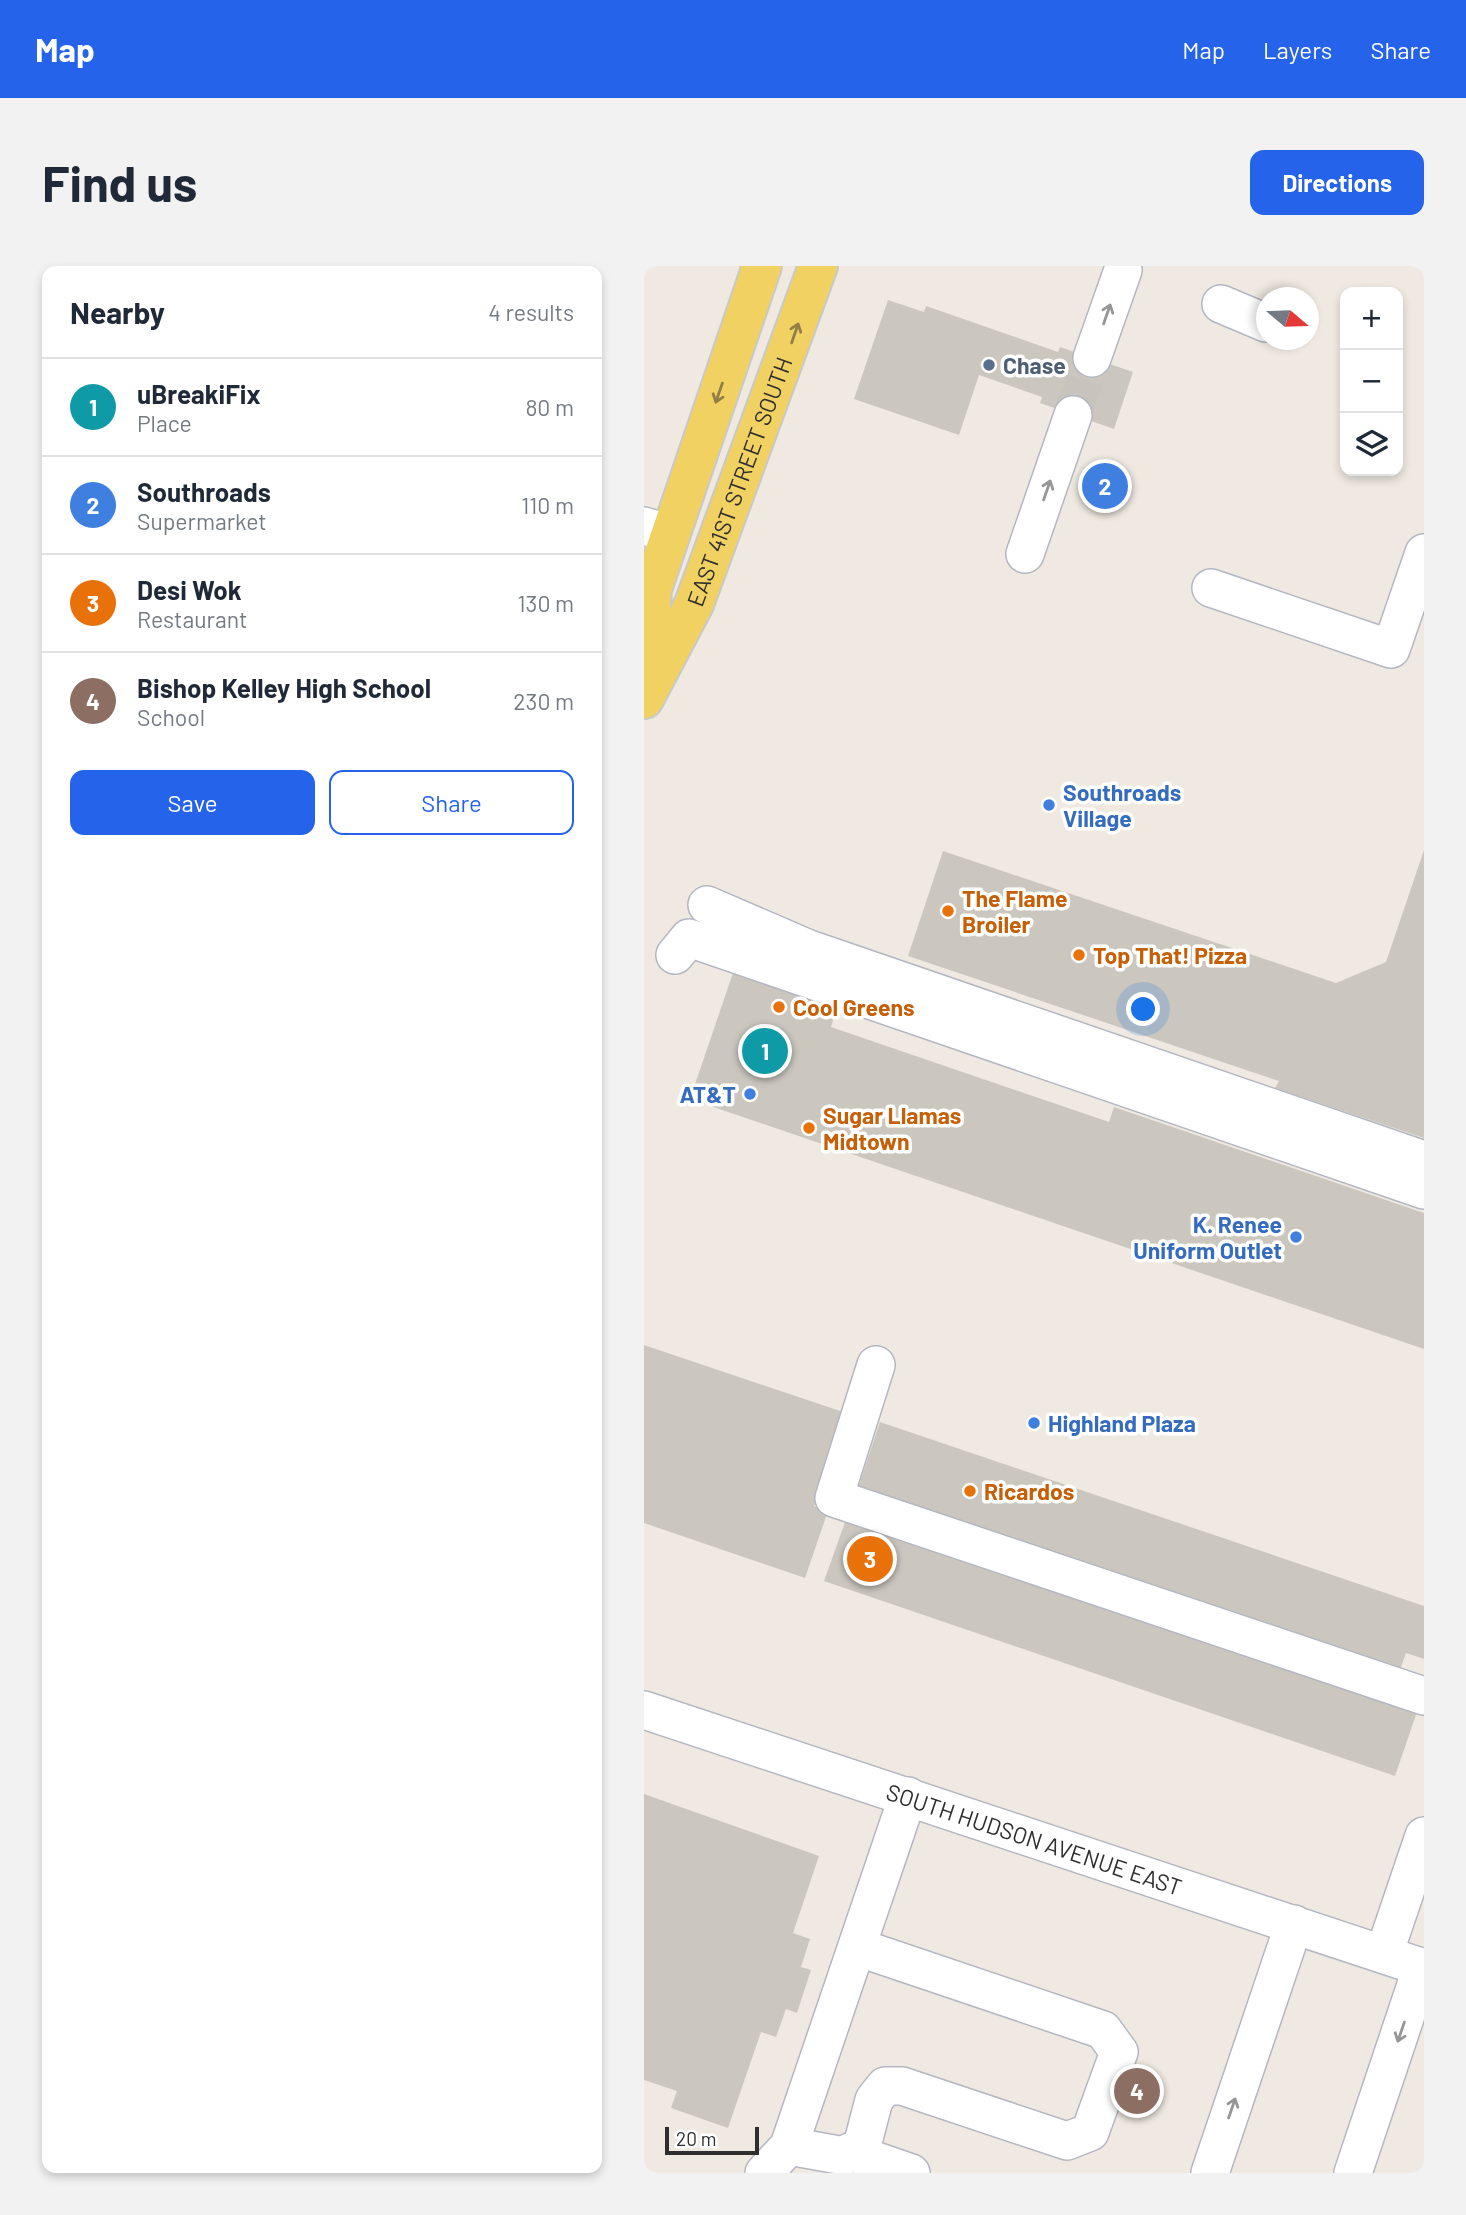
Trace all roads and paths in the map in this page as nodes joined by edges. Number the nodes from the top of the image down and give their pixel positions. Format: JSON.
{"nodes":[{"id":1,"x":762,"y":266,"type":"edge"},
{"id":2,"x":818,"y":266,"type":"edge"},
{"id":3,"x":1123,"y":270,"type":"dead end"},
{"id":4,"x":1221,"y":304,"type":"dead end"},
{"id":5,"x":1256,"y":319,"type":"edge"},
{"id":6,"x":1092,"y":358,"type":"tunnel mouth"},
{"id":7,"x":1073,"y":415,"type":"tunnel mouth"},
{"id":8,"x":657,"y":530,"type":"edge"},
{"id":9,"x":1424,"y":553,"type":"edge"},
{"id":10,"x":1025,"y":554,"type":"dead end"},
{"id":11,"x":1210,"y":587,"type":"dead end"},
{"id":12,"x":645,"y":695,"type":"edge"},
{"id":13,"x":707,"y":905,"type":"dead end"},
{"id":14,"x":675,"y":955,"type":"dead end"},
{"id":15,"x":1424,"y":1160,"type":"edge"},
{"id":16,"x":1424,"y":1189,"type":"edge"},
{"id":17,"x":876,"y":1365,"type":"dead end"},
{"id":18,"x":1424,"y":1696,"type":"edge"},
{"id":19,"x":644,"y":1710,"type":"edge"},
{"id":20,"x":908,"y":1796,"type":"junction"},
{"id":21,"x":1424,"y":1836,"type":"edge"},
{"id":22,"x":1294,"y":1924,"type":"junction"},
{"id":23,"x":857,"y":1947,"type":"junction"},
{"id":24,"x":1384,"y":1954,"type":"junction"},
{"id":25,"x":1423,"y":1967,"type":"edge"},
{"id":26,"x":850,"y":2152,"type":"junction"},
{"id":27,"x":773,"y":2165,"type":"edge"},
{"id":28,"x":911,"y":2173,"type":"edge"},
{"id":29,"x":1210,"y":2173,"type":"edge"},
{"id":30,"x":1353,"y":2173,"type":"edge"}],
"edges":[{"from":1,"to":8,"type":"main road","name":"EAST 41ST STREET SOUTH","one_way":true},
{"from":12,"to":2,"type":"main road","name":"EAST 41ST STREET SOUTH","one_way":true},
{"from":6,"to":3,"type":"street","one_way":true},
{"from":4,"to":5,"type":"street"},
{"from":10,"to":7,"type":"street","one_way":true},
{"from":8,"to":12,"type":"main road","name":"EAST 41ST STREET SOUTH"},
{"from":9,"to":11,"type":"street"},
{"from":13,"to":15,"type":"street"},
{"from":14,"to":16,"type":"street"},
{"from":17,"to":18,"type":"street"},
{"from":19,"to":20,"type":"street","name":"SOUTH HUDSON AVENUE EAST"},
{"from":20,"to":22,"type":"street","name":"SOUTH HUDSON AVENUE EAST"},
{"from":20,"to":23,"type":"street"},
{"from":21,"to":24,"type":"street"},
{"from":22,"to":24,"type":"street","name":"SOUTH HUDSON AVENUE EAST"},
{"from":29,"to":22,"type":"street","one_way":true},
{"from":23,"to":26,"type":"street"},
{"from":23,"to":27,"type":"street"},
{"from":24,"to":25,"type":"street","name":"SOUTH HUDSON AVENUE EAST"},
{"from":25,"to":30,"type":"street","one_way":true},
{"from":26,"to":27,"type":"street"},
{"from":26,"to":28,"type":"street"}]}
